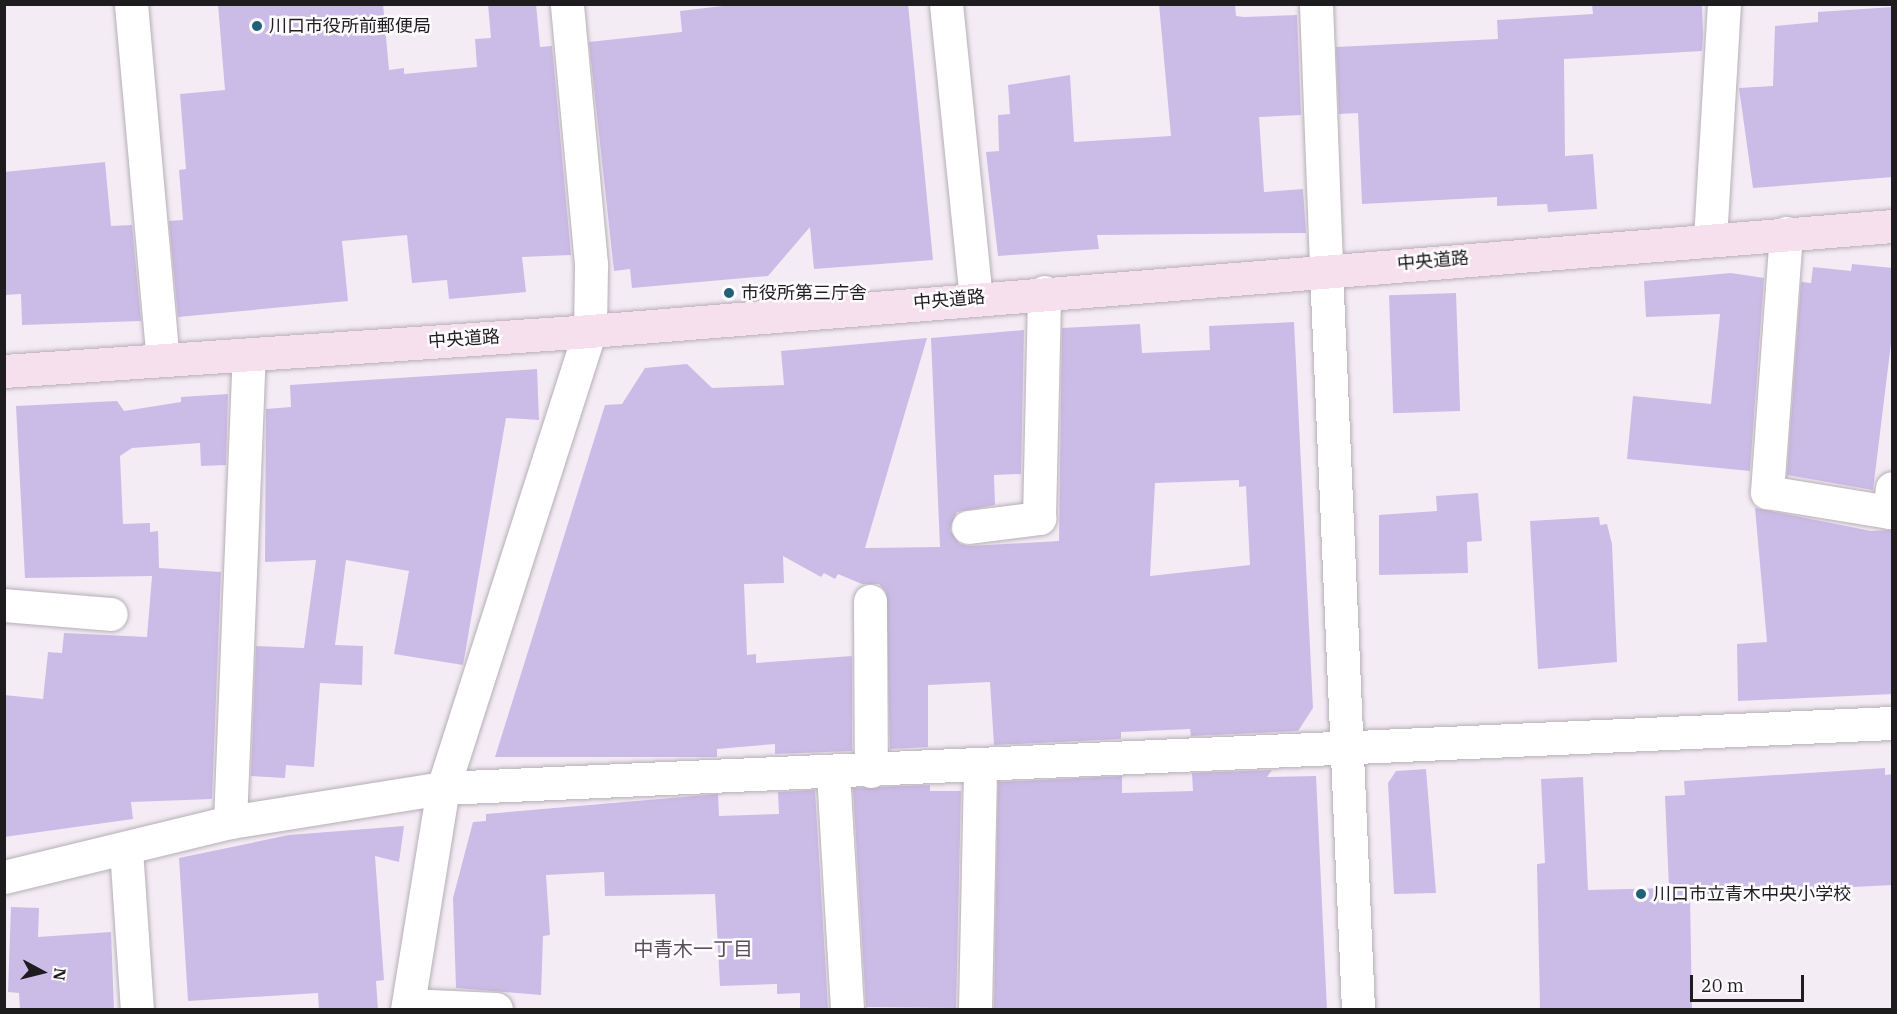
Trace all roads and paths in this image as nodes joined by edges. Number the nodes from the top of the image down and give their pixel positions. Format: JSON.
{"nodes":[{"id":1,"x":131,"y":4,"type":"edge"},
{"id":2,"x":567,"y":4,"type":"edge"},
{"id":3,"x":946,"y":4,"type":"edge"},
{"id":4,"x":1316,"y":4,"type":"edge"},
{"id":5,"x":1724,"y":4,"type":"edge"},
{"id":6,"x":1893,"y":226,"type":"edge"},
{"id":7,"x":1786,"y":233,"type":"junction"},
{"id":8,"x":1710,"y":239,"type":"junction"},
{"id":9,"x":1326,"y":270,"type":"junction"},
{"id":10,"x":1044,"y":292,"type":"junction"},
{"id":11,"x":976,"y":298,"type":"junction"},
{"id":12,"x":590,"y":331,"type":"junction"},
{"id":13,"x":249,"y":354,"type":"junction"},
{"id":14,"x":163,"y":360,"type":"junction"},
{"id":15,"x":4,"y":371,"type":"edge"},
{"id":16,"x":1893,"y":488,"type":"edge"},
{"id":17,"x":968,"y":527,"type":"dead end"},
{"id":18,"x":870,"y":601,"type":"dead end"},
{"id":19,"x":4,"y":605,"type":"edge"},
{"id":20,"x":111,"y":614,"type":"dead end"},
{"id":21,"x":1893,"y":723,"type":"edge"},
{"id":22,"x":1346,"y":749,"type":"junction"},
{"id":23,"x":980,"y":766,"type":"junction"},
{"id":24,"x":871,"y":771,"type":"junction"},
{"id":25,"x":833,"y":772,"type":"junction"},
{"id":26,"x":443,"y":788,"type":"junction"},
{"id":27,"x":230,"y":822,"type":"junction"},
{"id":28,"x":126,"y":849,"type":"junction"},
{"id":29,"x":4,"y":877,"type":"edge"},
{"id":30,"x":407,"y":1007,"type":"edge"},
{"id":31,"x":496,"y":1009,"type":"edge"},
{"id":32,"x":137,"y":1010,"type":"edge"},
{"id":33,"x":847,"y":1010,"type":"edge"},
{"id":34,"x":975,"y":1010,"type":"edge"},
{"id":35,"x":1358,"y":1010,"type":"edge"}],
"edges":[{"from":1,"to":14,"type":"street"},
{"from":2,"to":12,"type":"street"},
{"from":3,"to":11,"type":"street"},
{"from":4,"to":9,"type":"street"},
{"from":5,"to":8,"type":"street"},
{"from":6,"to":7,"type":"main road","name":"中央道路"},
{"from":7,"to":8,"type":"main road","name":"中央道路"},
{"from":7,"to":16,"type":"street"},
{"from":8,"to":9,"type":"main road","name":"中央道路"},
{"from":9,"to":10,"type":"main road","name":"中央道路"},
{"from":9,"to":22,"type":"street"},
{"from":10,"to":11,"type":"main road","name":"中央道路"},
{"from":10,"to":17,"type":"street"},
{"from":11,"to":12,"type":"main road","name":"中央道路"},
{"from":12,"to":13,"type":"main road","name":"中央道路"},
{"from":12,"to":26,"type":"street"},
{"from":13,"to":14,"type":"main road","name":"中央道路"},
{"from":13,"to":27,"type":"street"},
{"from":14,"to":15,"type":"main road","name":"中央道路"},
{"from":18,"to":24,"type":"street"},
{"from":19,"to":20,"type":"street"},
{"from":21,"to":22,"type":"street"},
{"from":22,"to":23,"type":"street"},
{"from":22,"to":35,"type":"street"},
{"from":23,"to":24,"type":"street"},
{"from":23,"to":34,"type":"street"},
{"from":24,"to":25,"type":"street"},
{"from":25,"to":26,"type":"street"},
{"from":25,"to":33,"type":"street"},
{"from":26,"to":27,"type":"street"},
{"from":26,"to":30,"type":"street"},
{"from":27,"to":28,"type":"street"},
{"from":28,"to":29,"type":"street"},
{"from":28,"to":32,"type":"street"},
{"from":30,"to":31,"type":"street"}]}
